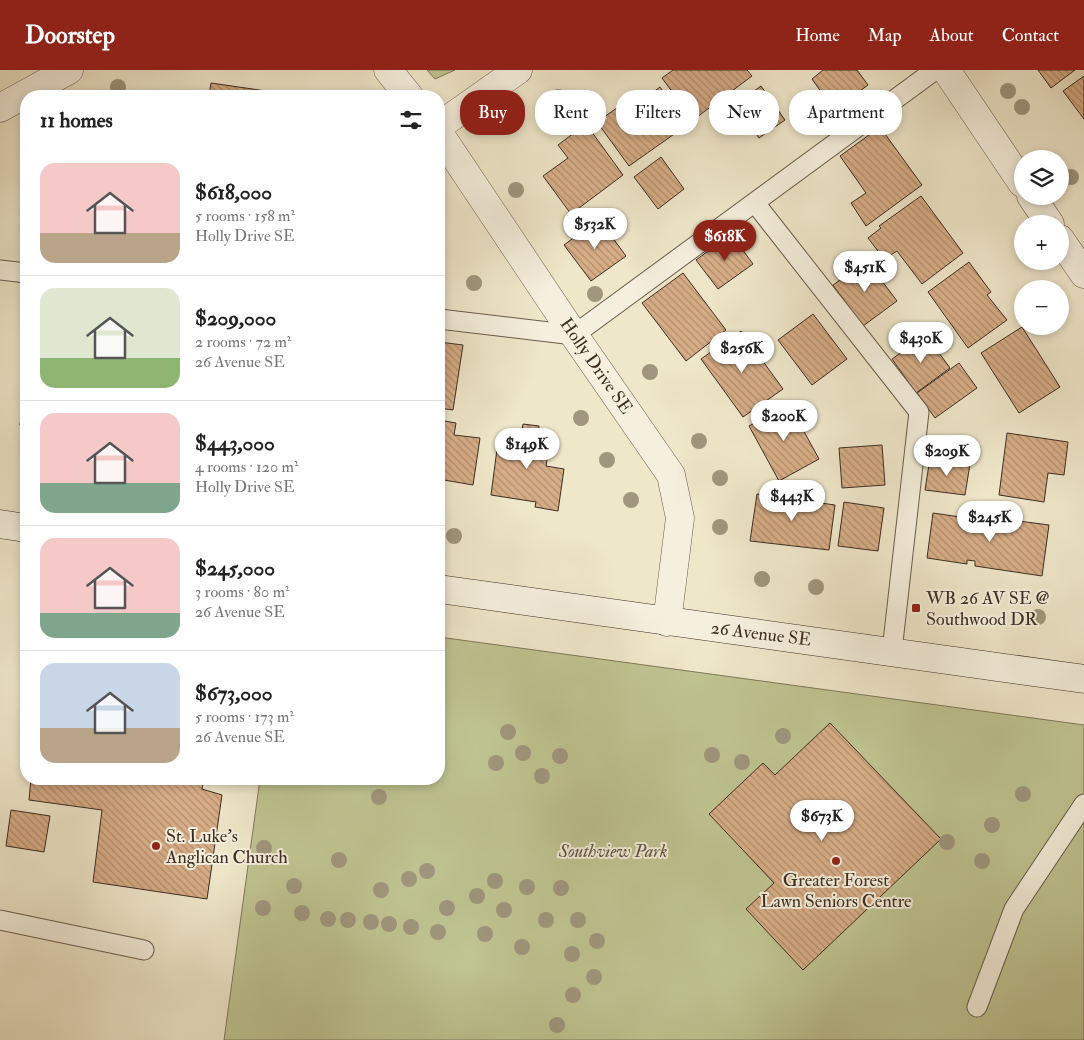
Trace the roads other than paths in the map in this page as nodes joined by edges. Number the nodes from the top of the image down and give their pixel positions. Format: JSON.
{"nodes":[{"id":1,"x":69,"y":70,"type":"edge"},
{"id":2,"x":388,"y":70,"type":"edge"},
{"id":3,"x":518,"y":70,"type":"edge"},
{"id":4,"x":935,"y":70,"type":"edge"},
{"id":5,"x":946,"y":70,"type":"edge"},
{"id":6,"x":33,"y":90,"type":"edge"},
{"id":7,"x":404,"y":90,"type":"edge"},
{"id":8,"x":20,"y":97,"type":"edge"},
{"id":9,"x":0,"y":108,"type":"edge"},
{"id":10,"x":445,"y":122,"type":"edge"},
{"id":11,"x":445,"y":141,"type":"edge"},
{"id":12,"x":1014,"y":172,"type":"edge"},
{"id":13,"x":755,"y":203,"type":"junction"},
{"id":14,"x":1069,"y":252,"type":"edge"},
{"id":15,"x":0,"y":270,"type":"edge"},
{"id":16,"x":20,"y":272,"type":"edge"},
{"id":17,"x":1084,"y":274,"type":"edge"},
{"id":18,"x":445,"y":320,"type":"edge"},
{"id":19,"x":574,"y":335,"type":"junction"},
{"id":20,"x":0,"y":524,"type":"edge"},
{"id":21,"x":20,"y":527,"type":"edge"},
{"id":22,"x":445,"y":590,"type":"edge"},
{"id":23,"x":667,"y":622,"type":"junction"},
{"id":24,"x":892,"y":652,"type":"junction"},
{"id":25,"x":1084,"y":679,"type":"edge"},
{"id":26,"x":1084,"y":804,"type":"edge"},
{"id":27,"x":0,"y":920,"type":"edge"},
{"id":28,"x":144,"y":950,"type":"dead end"},
{"id":29,"x":978,"y":1007,"type":"dead end"}],
"edges":[{"from":1,"to":6,"type":"street"},
{"from":2,"to":7,"type":"street"},
{"from":3,"to":10,"type":"street"},
{"from":4,"to":13,"type":"lane"},
{"from":5,"to":12,"type":"street"},
{"from":8,"to":9,"type":"street"},
{"from":11,"to":19,"type":"street","name":"Holly Drive SE"},
{"from":13,"to":19,"type":"lane"},
{"from":13,"to":24,"type":"lane"},
{"from":14,"to":17,"type":"street"},
{"from":15,"to":16,"type":"lane"},
{"from":18,"to":19,"type":"lane"},
{"from":19,"to":23,"type":"street","name":"Holly Drive SE"},
{"from":20,"to":21,"type":"street"},
{"from":22,"to":23,"type":"street","name":"26 Avenue SE"},
{"from":23,"to":24,"type":"street","name":"26 Avenue SE"},
{"from":24,"to":25,"type":"street","name":"26 Avenue SE"},
{"from":26,"to":29,"type":"lane"},
{"from":27,"to":28,"type":"lane"}]}
